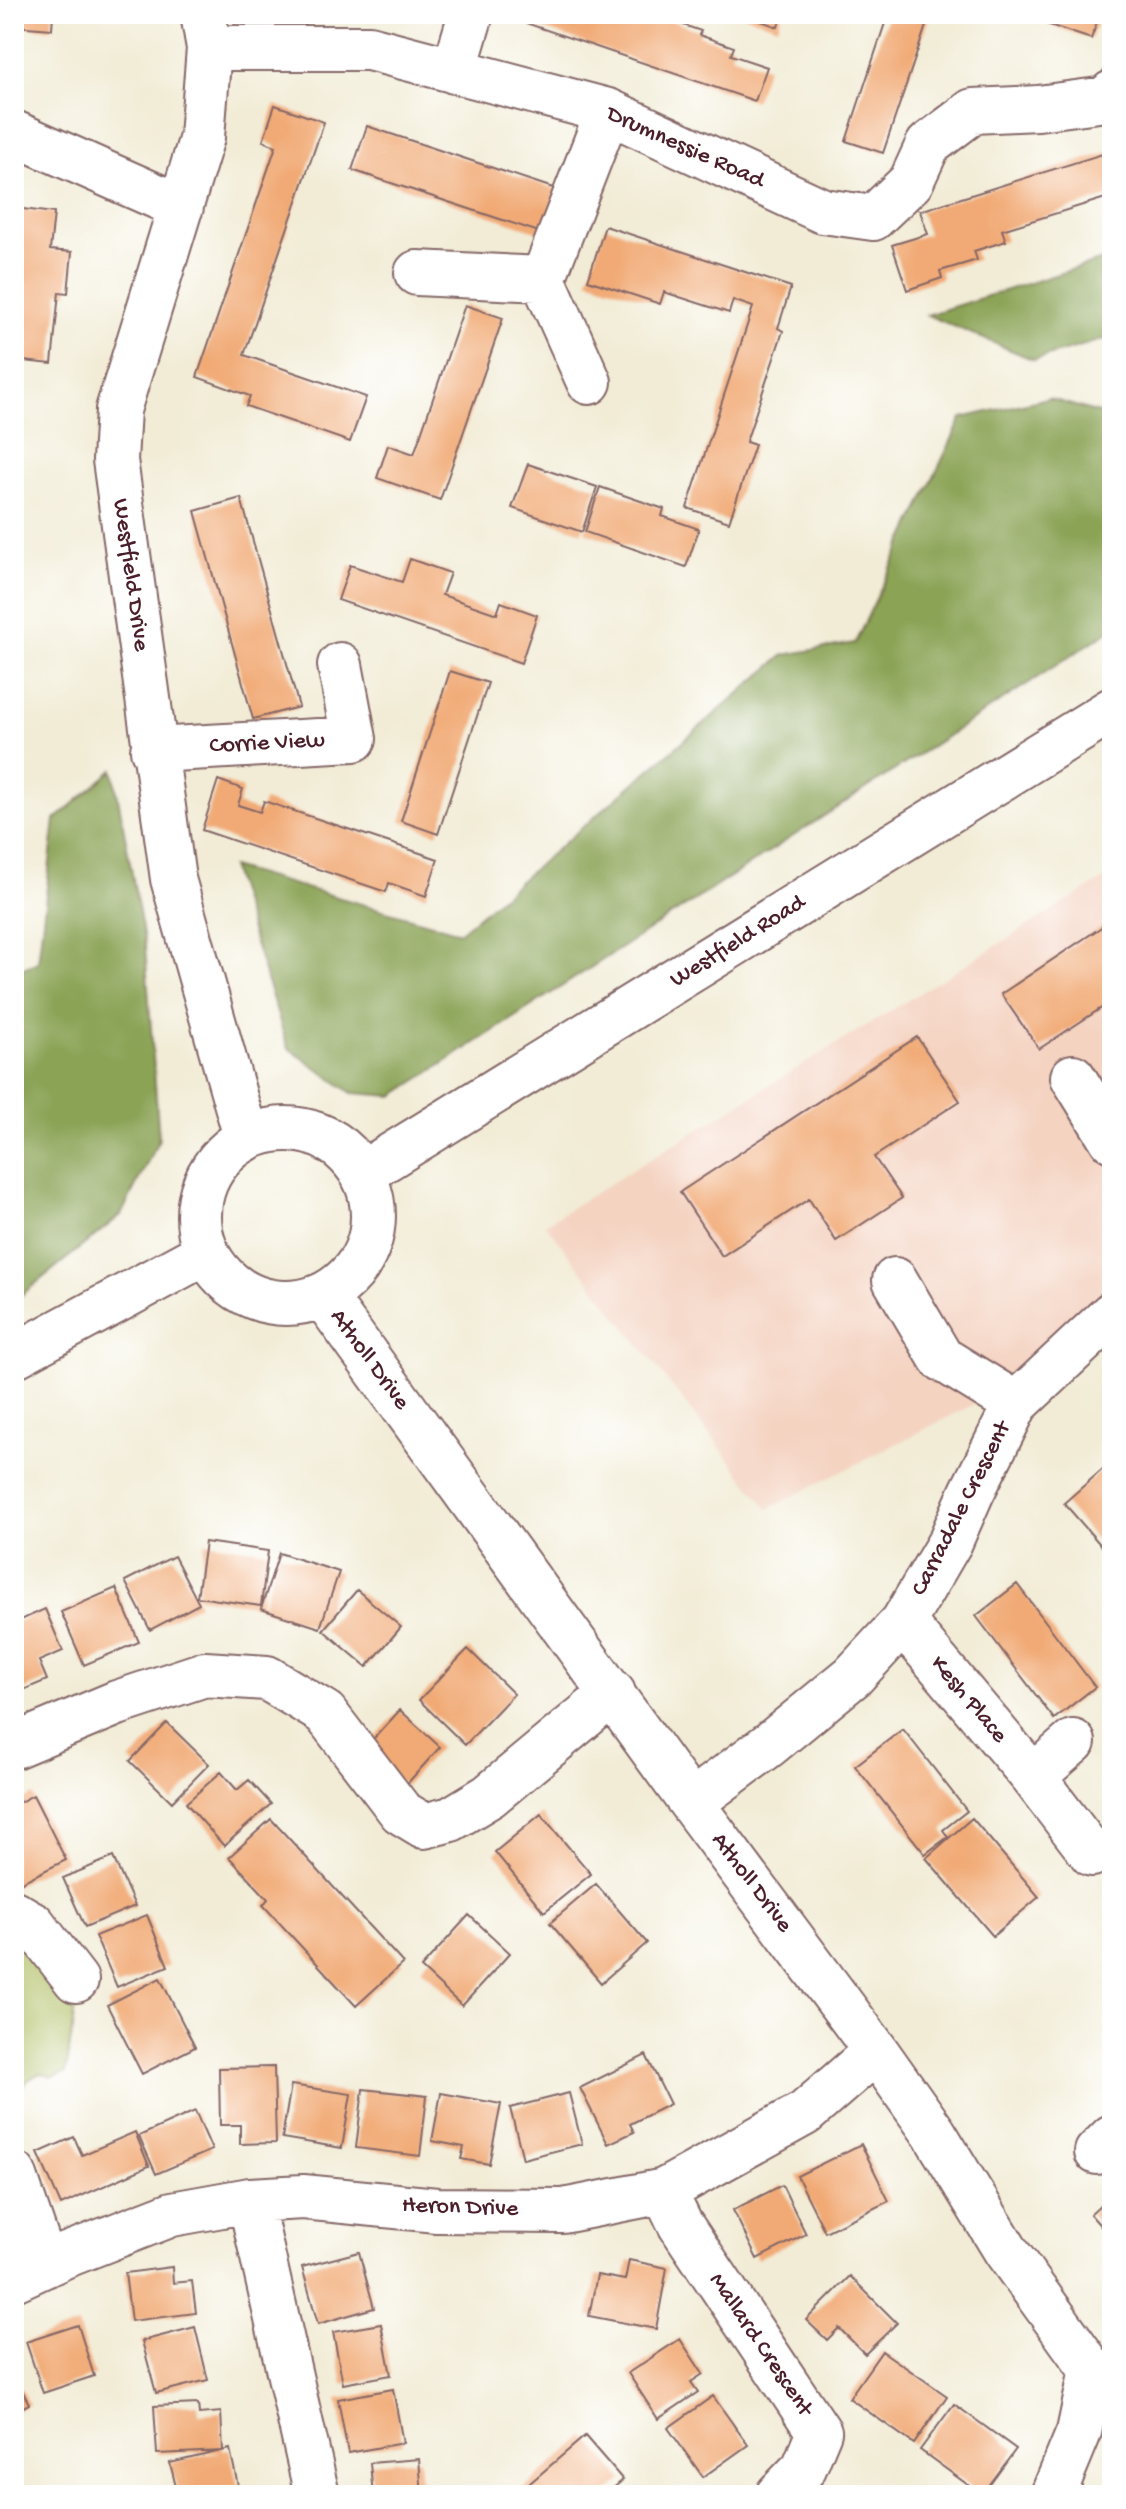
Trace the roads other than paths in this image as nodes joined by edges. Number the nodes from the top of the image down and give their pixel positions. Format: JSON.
{"nodes":[{"id":1,"x":471,"y":14,"type":"edge"},
{"id":2,"x":206,"y":31,"type":"edge"},
{"id":3,"x":454,"y":71,"type":"junction"},
{"id":4,"x":1112,"y":93,"type":"edge"},
{"id":5,"x":608,"y":111,"type":"junction"},
{"id":6,"x":14,"y":133,"type":"edge"},
{"id":7,"x":181,"y":207,"type":"junction"},
{"id":8,"x":417,"y":273,"type":"dead end"},
{"id":9,"x":543,"y":279,"type":"junction"},
{"id":10,"x":589,"y":382,"type":"dead end"},
{"id":11,"x":340,"y":665,"type":"dead end"},
{"id":12,"x":1112,"y":710,"type":"edge"},
{"id":13,"x":153,"y":750,"type":"junction"},
{"id":14,"x":1073,"y":1077,"type":"dead end"},
{"id":15,"x":246,"y":1137,"type":"junction"},
{"id":16,"x":1112,"y":1140,"type":"edge"},
{"id":17,"x":363,"y":1173,"type":"junction"},
{"id":18,"x":205,"y":1253,"type":"junction"},
{"id":19,"x":895,"y":1280,"type":"dead end"},
{"id":20,"x":323,"y":1296,"type":"junction"},
{"id":21,"x":1112,"y":1314,"type":"edge"},
{"id":22,"x":14,"y":1356,"type":"edge"},
{"id":23,"x":1016,"y":1404,"type":"junction"},
{"id":24,"x":903,"y":1622,"type":"junction"},
{"id":25,"x":613,"y":1693,"type":"junction"},
{"id":26,"x":1073,"y":1742,"type":"dead end"},
{"id":27,"x":14,"y":1746,"type":"edge"},
{"id":28,"x":1033,"y":1777,"type":"junction"},
{"id":29,"x":691,"y":1803,"type":"junction"},
{"id":30,"x":1092,"y":1854,"type":"dead end"},
{"id":31,"x":14,"y":1913,"type":"edge"},
{"id":32,"x":76,"y":1980,"type":"dead end"},
{"id":33,"x":876,"y":2051,"type":"junction"},
{"id":34,"x":14,"y":2174,"type":"edge"},
{"id":35,"x":664,"y":2191,"type":"junction"},
{"id":36,"x":250,"y":2200,"type":"junction"},
{"id":37,"x":30,"y":2272,"type":"edge"},
{"id":38,"x":1102,"y":2370,"type":"edge"},
{"id":39,"x":317,"y":2495,"type":"edge"},
{"id":40,"x":778,"y":2495,"type":"edge"},
{"id":41,"x":1053,"y":2495,"type":"edge"}],
"edges":[{"from":1,"to":3,"type":"street"},
{"from":2,"to":3,"type":"street","name":"Drumnessie Road"},
{"from":2,"to":7,"type":"street","name":"Westfield Drive"},
{"from":3,"to":5,"type":"street","name":"Drumnessie Road"},
{"from":4,"to":5,"type":"street","name":"Drumnessie Road"},
{"from":5,"to":9,"type":"street"},
{"from":6,"to":7,"type":"street"},
{"from":7,"to":13,"type":"street","name":"Westfield Drive"},
{"from":8,"to":9,"type":"street"},
{"from":9,"to":10,"type":"street"},
{"from":11,"to":13,"type":"street","name":"Corrie View"},
{"from":12,"to":17,"type":"street","name":"Westfield Road"},
{"from":13,"to":15,"type":"street","name":"Westfield Drive"},
{"from":14,"to":16,"type":"street"},
{"from":15,"to":17,"type":"street"},
{"from":15,"to":18,"type":"street"},
{"from":17,"to":20,"type":"street"},
{"from":18,"to":20,"type":"street"},
{"from":18,"to":22,"type":"street"},
{"from":19,"to":23,"type":"street","name":"Carradale Crescent"},
{"from":20,"to":25,"type":"street","name":"Atholl Drive"},
{"from":21,"to":23,"type":"street","name":"Carradale Crescent"},
{"from":23,"to":24,"type":"street","name":"Carradale Crescent"},
{"from":24,"to":28,"type":"street","name":"Kesh Place"},
{"from":24,"to":29,"type":"street","name":"Carradale Crescent"},
{"from":25,"to":27,"type":"street"},
{"from":25,"to":29,"type":"street","name":"Atholl Drive"},
{"from":26,"to":28,"type":"street"},
{"from":28,"to":30,"type":"street","name":"Kesh Place"},
{"from":29,"to":33,"type":"street","name":"Atholl Drive"},
{"from":31,"to":32,"type":"street"},
{"from":33,"to":35,"type":"street","name":"Heron Drive"},
{"from":33,"to":38,"type":"street","name":"Atholl Drive"},
{"from":34,"to":37,"type":"street"},
{"from":35,"to":36,"type":"street","name":"Heron Drive"},
{"from":35,"to":40,"type":"street","name":"Mallard Crescent"},
{"from":36,"to":37,"type":"street","name":"Heron Drive"},
{"from":36,"to":39,"type":"street"},
{"from":38,"to":41,"type":"street","name":"Atholl Drive"}]}
